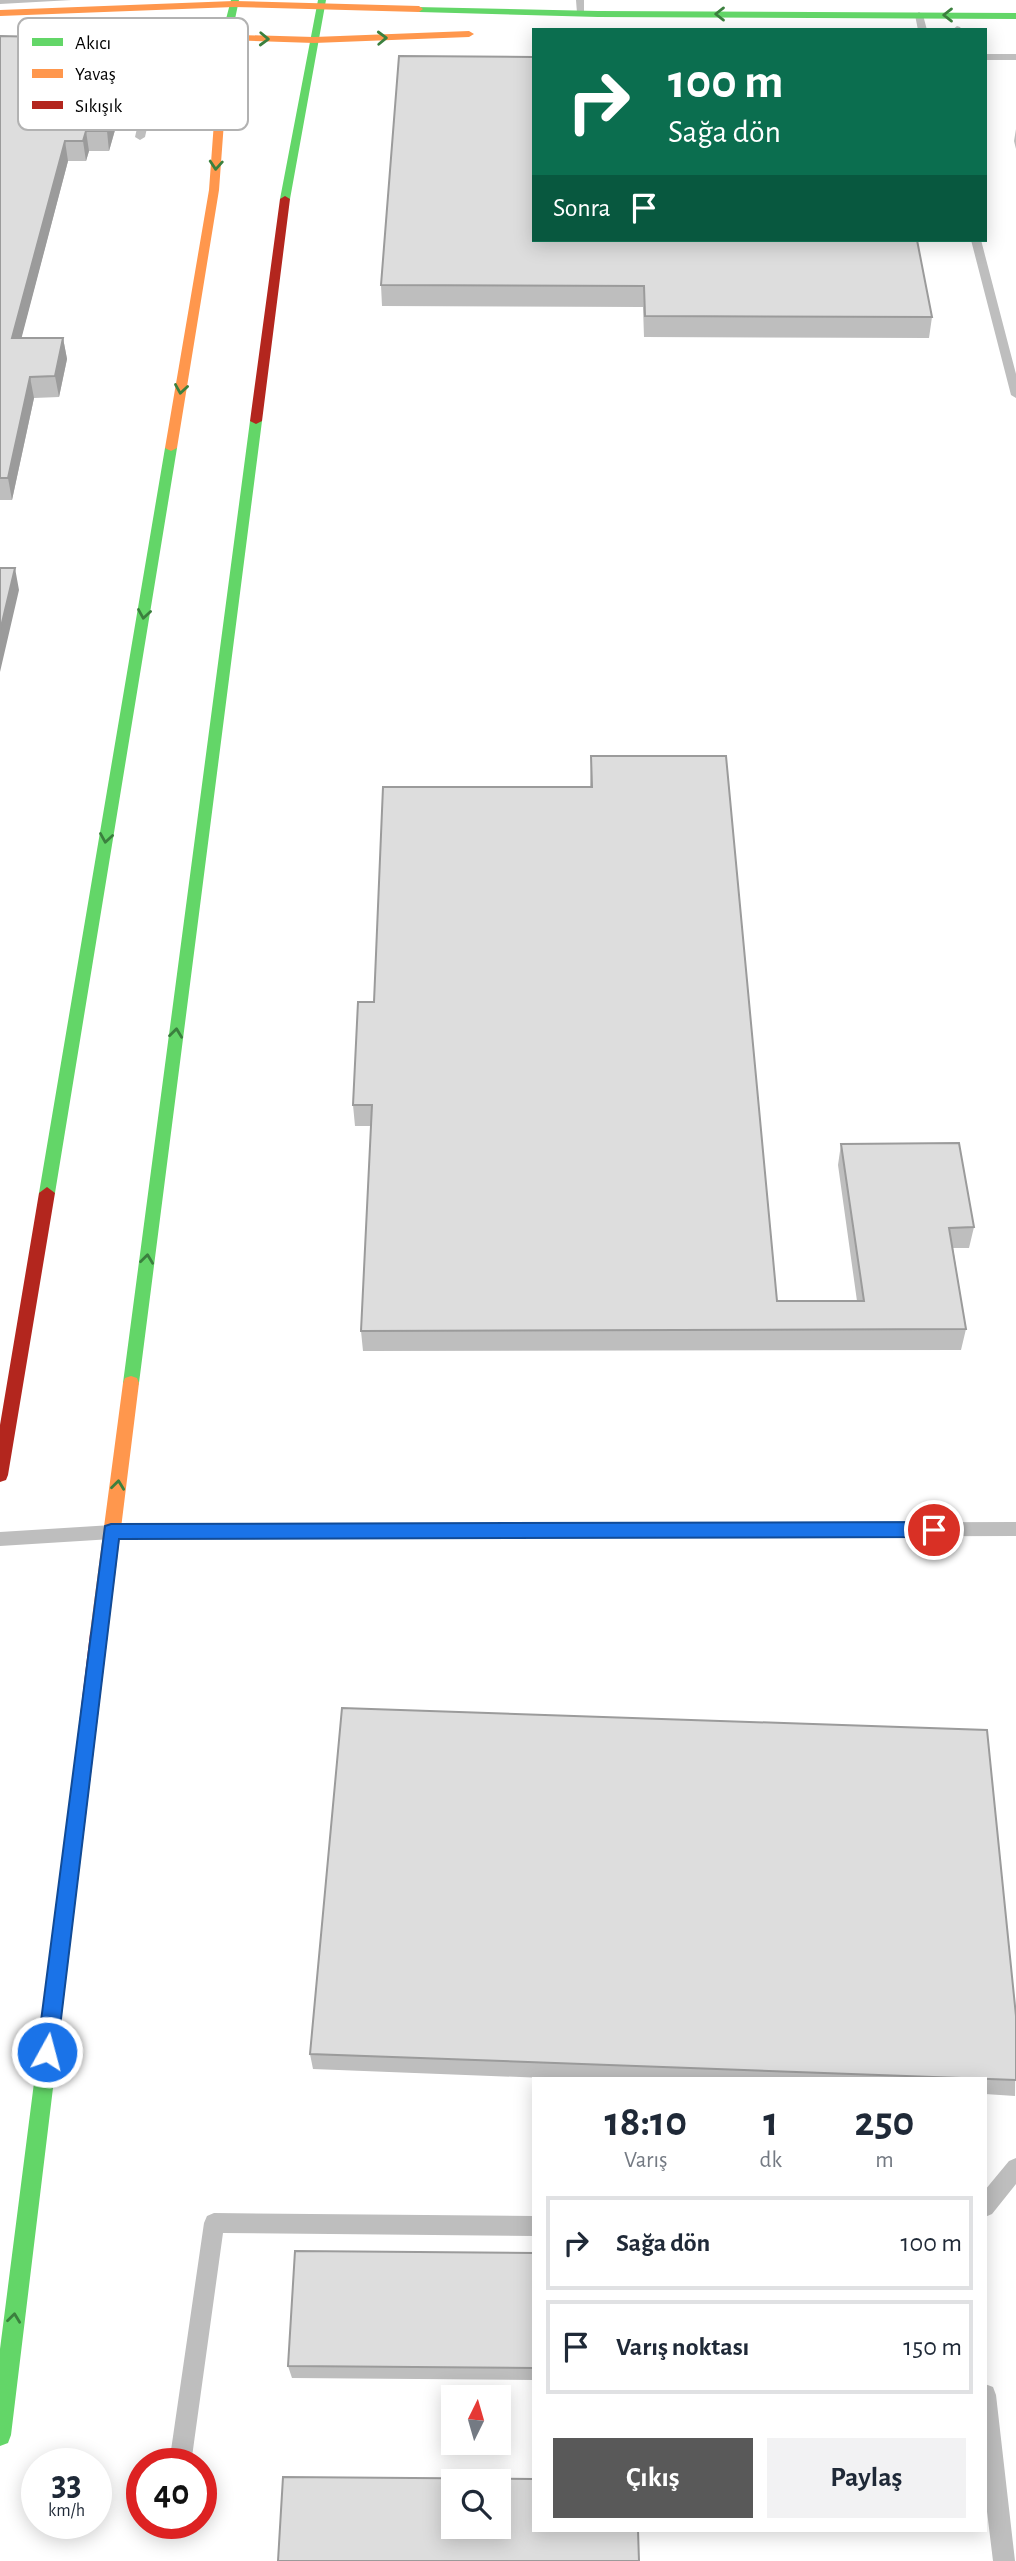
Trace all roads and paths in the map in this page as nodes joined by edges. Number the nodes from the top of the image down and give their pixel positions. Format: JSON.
{"nodes":[{"id":1,"x":235,"y":2,"type":"edge"},
{"id":2,"x":128,"y":4,"type":"edge"},
{"id":3,"x":323,"y":4,"type":"edge"},
{"id":4,"x":580,"y":7,"type":"edge"},
{"id":5,"x":0,"y":13,"type":"edge"},
{"id":6,"x":1016,"y":16,"type":"edge"},
{"id":7,"x":922,"y":25,"type":"edge"},
{"id":8,"x":724,"y":28,"type":"edge"},
{"id":9,"x":943,"y":28,"type":"edge"},
{"id":10,"x":987,"y":29,"type":"edge"},
{"id":11,"x":1016,"y":29,"type":"edge"},
{"id":12,"x":479,"y":34,"type":"dead end"},
{"id":13,"x":248,"y":38,"type":"edge"},
{"id":14,"x":314,"y":40,"type":"junction"},
{"id":15,"x":987,"y":57,"type":"edge"},
{"id":16,"x":1016,"y":57,"type":"edge"},
{"id":17,"x":141,"y":130,"type":"edge"},
{"id":18,"x":219,"y":130,"type":"edge"},
{"id":19,"x":139,"y":137,"type":"dead end"},
{"id":20,"x":977,"y":242,"type":"edge"},
{"id":21,"x":1016,"y":395,"type":"edge"},
{"id":22,"x":0,"y":1475,"type":"edge"},
{"id":23,"x":1016,"y":1529,"type":"edge"},
{"id":24,"x":111,"y":1532,"type":"junction"},
{"id":25,"x":0,"y":1539,"type":"edge"},
{"id":26,"x":1016,"y":2168,"type":"edge"},
{"id":27,"x":987,"y":2204,"type":"edge"},
{"id":28,"x":532,"y":2226,"type":"edge"},
{"id":29,"x":987,"y":2412,"type":"edge"},
{"id":30,"x":0,"y":2434,"type":"edge"},
{"id":31,"x":182,"y":2448,"type":"edge"},
{"id":32,"x":1004,"y":2561,"type":"edge"}],
"edges":[{"from":1,"to":2,"type":"street"},
{"from":1,"to":3,"type":"street"},
{"from":2,"to":5,"type":"street"},
{"from":3,"to":4,"type":"street"},
{"from":3,"to":14,"type":"street"},
{"from":7,"to":4,"type":"street","one_way":true},
{"from":6,"to":7,"type":"street","one_way":true},
{"from":7,"to":8,"type":"street"},
{"from":7,"to":9,"type":"street"},
{"from":10,"to":11,"type":"street"},
{"from":14,"to":12,"type":"street","one_way":true},
{"from":13,"to":14,"type":"street","one_way":true},
{"from":24,"to":14,"type":"street","one_way":true},
{"from":15,"to":16,"type":"lane"},
{"from":17,"to":19,"type":"lane"},
{"from":18,"to":22,"type":"street","one_way":true},
{"from":20,"to":21,"type":"lane"},
{"from":23,"to":24,"type":"lane"},
{"from":24,"to":25,"type":"lane"},
{"from":30,"to":24,"type":"street","one_way":true},
{"from":26,"to":27,"type":"lane"},
{"from":28,"to":31,"type":"lane"},
{"from":29,"to":32,"type":"lane"}]}
